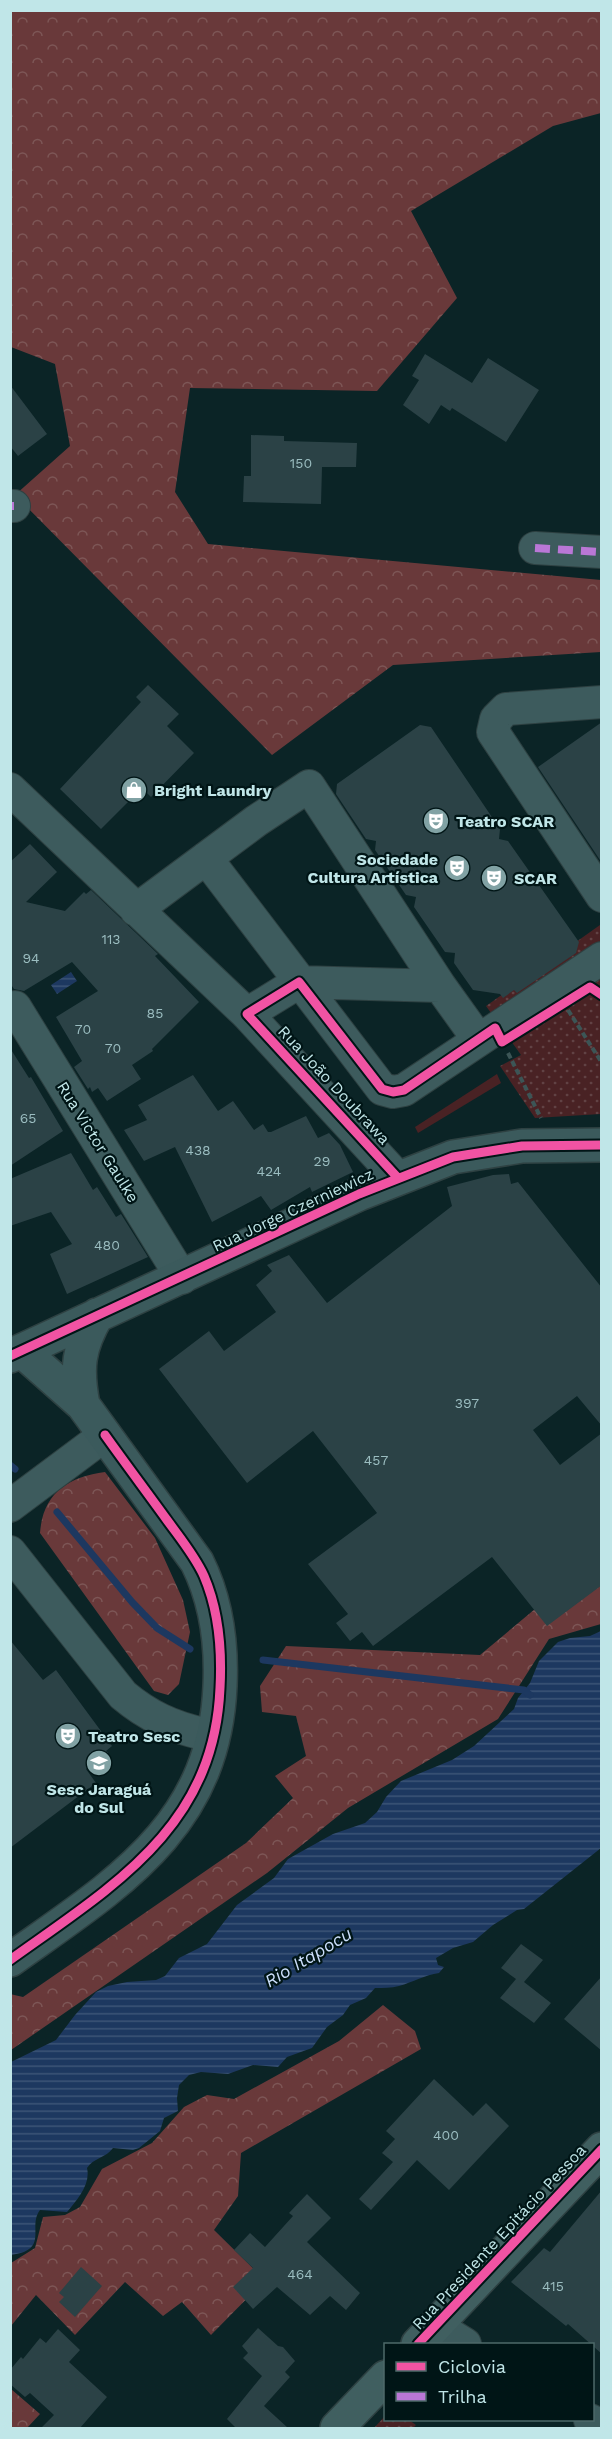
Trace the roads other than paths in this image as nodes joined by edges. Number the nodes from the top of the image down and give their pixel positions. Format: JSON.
{"nodes":[{"id":1,"x":534,"y":548,"type":"dead end"},
{"id":2,"x":602,"y":552,"type":"edge"},
{"id":3,"x":602,"y":702,"type":"edge"},
{"id":4,"x":10,"y":789,"type":"edge"},
{"id":5,"x":206,"y":858,"type":"junction"},
{"id":6,"x":602,"y":896,"type":"edge"},
{"id":7,"x":136,"y":910,"type":"junction"},
{"id":8,"x":602,"y":958,"type":"edge"},
{"id":9,"x":299,"y":982,"type":"junction"},
{"id":10,"x":440,"y":986,"type":"junction"},
{"id":11,"x":15,"y":1007,"type":"dead end"},
{"id":12,"x":247,"y":1014,"type":"junction"},
{"id":13,"x":490,"y":1041,"type":"junction"},
{"id":14,"x":602,"y":1145,"type":"edge"},
{"id":15,"x":398,"y":1178,"type":"junction"},
{"id":16,"x":182,"y":1278,"type":"junction"},
{"id":17,"x":97,"y":1315,"type":"junction"},
{"id":18,"x":16,"y":1353,"type":"edge"},
{"id":19,"x":83,"y":1405,"type":"junction"},
{"id":20,"x":105,"y":1436,"type":"junction"},
{"id":21,"x":10,"y":1506,"type":"edge"},
{"id":22,"x":10,"y":1552,"type":"edge"},
{"id":23,"x":204,"y":1734,"type":"dead end"},
{"id":24,"x":10,"y":1960,"type":"edge"},
{"id":25,"x":602,"y":2149,"type":"edge"},
{"id":26,"x":427,"y":2335,"type":"edge"},
{"id":27,"x":461,"y":2343,"type":"edge"},
{"id":28,"x":384,"y":2380,"type":"edge"},
{"id":29,"x":337,"y":2428,"type":"edge"}],
"edges":[{"from":1,"to":2,"type":"street"},
{"from":3,"to":6,"type":"street"},
{"from":4,"to":7,"type":"street","name":"Rua João Doubrawa"},
{"from":5,"to":7,"type":"street"},
{"from":5,"to":9,"type":"street"},
{"from":5,"to":10,"type":"street"},
{"from":7,"to":12,"type":"street","name":"Rua João Doubrawa"},
{"from":8,"to":13,"type":"street"},
{"from":9,"to":10,"type":"street"},
{"from":9,"to":12,"type":"street"},
{"from":9,"to":13,"type":"street"},
{"from":10,"to":13,"type":"street"},
{"from":11,"to":16,"type":"street","name":"Rua Victor Gaulke"},
{"from":12,"to":15,"type":"street","name":"Rua João Doubrawa"},
{"from":14,"to":15,"type":"main road","name":"Rua Jorge Czerniewicz"},
{"from":15,"to":16,"type":"main road","name":"Rua Jorge Czerniewicz"},
{"from":16,"to":17,"type":"main road","name":"Rua Jorge Czerniewicz"},
{"from":17,"to":18,"type":"main road","name":"Rua Jorge Czerniewicz"},
{"from":17,"to":19,"type":"main road"},
{"from":18,"to":19,"type":"main road"},
{"from":19,"to":20,"type":"main road"},
{"from":20,"to":21,"type":"street"},
{"from":20,"to":24,"type":"main road"},
{"from":22,"to":23,"type":"street"},
{"from":25,"to":26,"type":"highway","name":"Rua Presidente Epitácio Pessoa"},
{"from":26,"to":27,"type":"street"},
{"from":28,"to":29,"type":"highway"}]}
